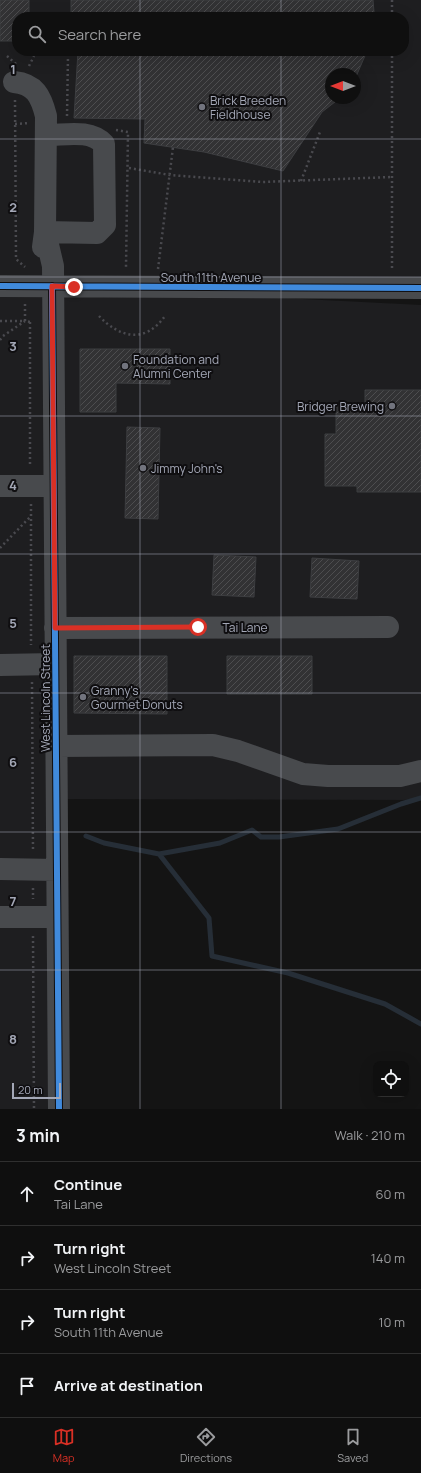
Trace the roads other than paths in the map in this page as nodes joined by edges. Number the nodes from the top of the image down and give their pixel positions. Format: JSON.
{"nodes":[{"id":1,"x":18,"y":82,"type":"road end"},
{"id":2,"x":47,"y":135,"type":"junction"},
{"id":3,"x":45,"y":232,"type":"junction"},
{"id":4,"x":0,"y":286,"type":"edge"},
{"id":5,"x":45,"y":286,"type":"junction"},
{"id":6,"x":421,"y":288,"type":"edge"},
{"id":7,"x":0,"y":486,"type":"edge"},
{"id":8,"x":54,"y":486,"type":"junction"},
{"id":9,"x":388,"y":627,"type":"dead end"},
{"id":10,"x":55,"y":628,"type":"junction"},
{"id":11,"x":56,"y":664,"type":"junction"},
{"id":12,"x":0,"y":665,"type":"edge"},
{"id":13,"x":56,"y":746,"type":"junction"},
{"id":14,"x":421,"y":771,"type":"edge"},
{"id":15,"x":0,"y":869,"type":"edge"},
{"id":16,"x":57,"y":870,"type":"junction"},
{"id":17,"x":0,"y":917,"type":"edge"},
{"id":18,"x":57,"y":917,"type":"junction"},
{"id":19,"x":59,"y":1109,"type":"edge"}],
"edges":[{"from":1,"to":2,"type":"street","name":"West Lincoln Street"},
{"from":2,"to":3,"type":"street","name":"West Lincoln Street"},
{"from":2,"to":3,"type":"street"},
{"from":3,"to":5,"type":"street","name":"West Lincoln Street"},
{"from":4,"to":5,"type":"street","name":"South 11th Avenue"},
{"from":5,"to":6,"type":"street","name":"South 11th Avenue"},
{"from":5,"to":8,"type":"street","name":"West Lincoln Street"},
{"from":7,"to":8,"type":"street"},
{"from":8,"to":10,"type":"street","name":"West Lincoln Street"},
{"from":9,"to":10,"type":"street","name":"Tai Lane"},
{"from":10,"to":11,"type":"street","name":"West Lincoln Street"},
{"from":11,"to":12,"type":"street"},
{"from":11,"to":13,"type":"street","name":"West Lincoln Street"},
{"from":13,"to":14,"type":"street"},
{"from":13,"to":16,"type":"street","name":"West Lincoln Street"},
{"from":15,"to":16,"type":"street"},
{"from":16,"to":18,"type":"street","name":"West Lincoln Street"},
{"from":17,"to":18,"type":"street"},
{"from":18,"to":19,"type":"street","name":"West Lincoln Street"}]}
